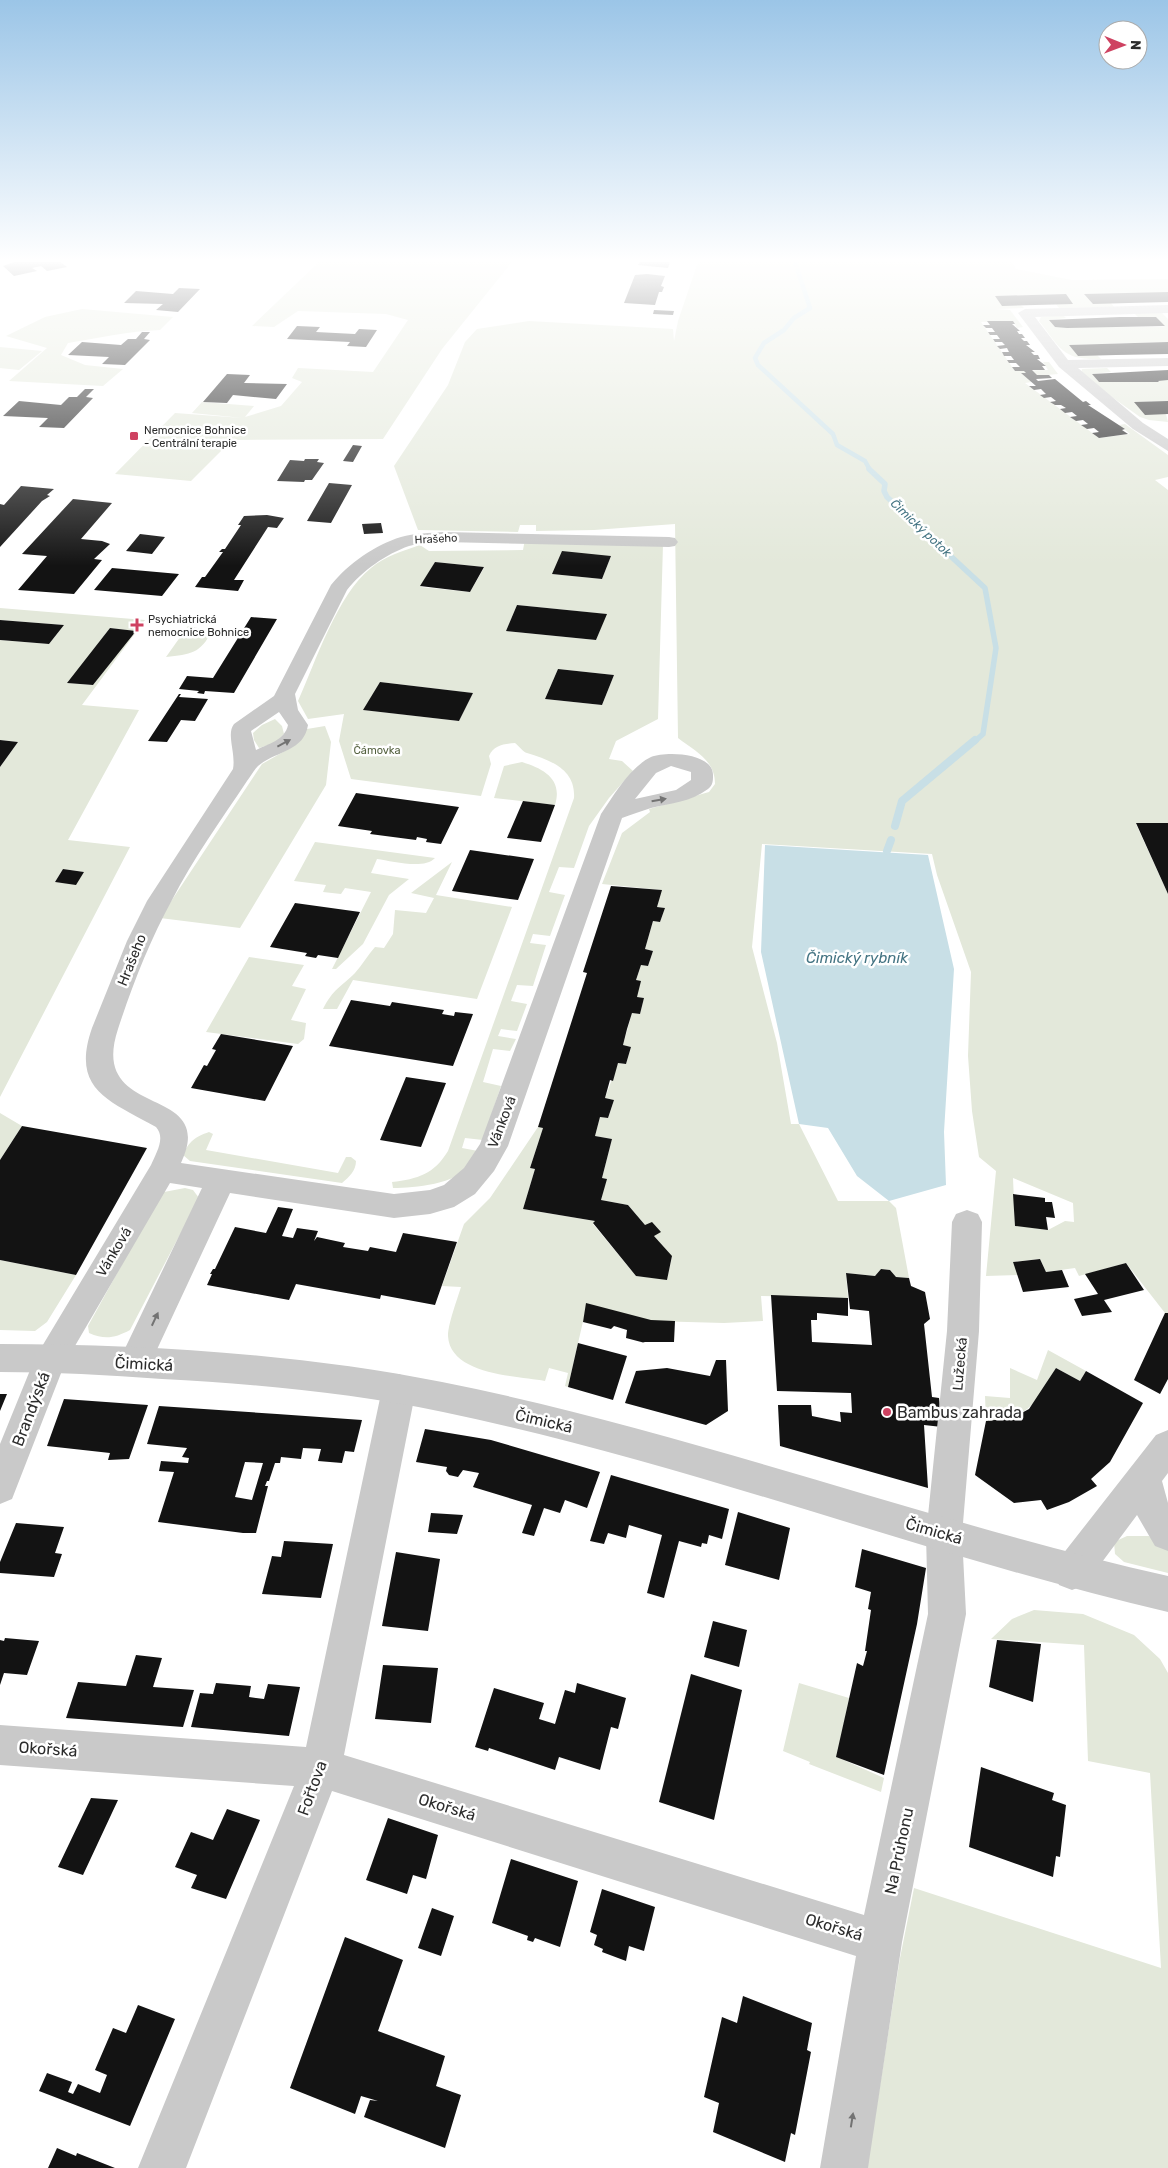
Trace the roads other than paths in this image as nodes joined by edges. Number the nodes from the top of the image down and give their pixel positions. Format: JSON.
{"nodes":[{"id":1,"x":1107,"y":363,"type":"edge"},
{"id":2,"x":1064,"y":364,"type":"joint"},
{"id":3,"x":1168,"y":425,"type":"edge"},
{"id":4,"x":1138,"y":426,"type":"junction"},
{"id":5,"x":1168,"y":446,"type":"edge"},
{"id":6,"x":669,"y":542,"type":"dead end"},
{"id":7,"x":286,"y":695,"type":"junction"},
{"id":8,"x":244,"y":769,"type":"junction"},
{"id":9,"x":612,"y":814,"type":"junction"},
{"id":10,"x":162,"y":1171,"type":"junction"},
{"id":11,"x":221,"y":1180,"type":"junction"},
{"id":12,"x":967,"y":1222,"type":"dead end"},
{"id":13,"x":0,"y":1358,"type":"edge"},
{"id":14,"x":51,"y":1358,"type":"junction"},
{"id":15,"x":134,"y":1363,"type":"junction"},
{"id":16,"x":399,"y":1389,"type":"junction"},
{"id":17,"x":1168,"y":1446,"type":"edge"},
{"id":18,"x":1144,"y":1477,"type":"junction"},
{"id":19,"x":0,"y":1488,"type":"edge"},
{"id":20,"x":1168,"y":1534,"type":"edge"},
{"id":21,"x":944,"y":1535,"type":"junction"},
{"id":22,"x":1072,"y":1572,"type":"junction"},
{"id":23,"x":1168,"y":1594,"type":"edge"},
{"id":24,"x":0,"y":1745,"type":"edge"},
{"id":25,"x":321,"y":1768,"type":"junction"},
{"id":26,"x":880,"y":1942,"type":"junction"},
{"id":27,"x":162,"y":2168,"type":"edge"},
{"id":28,"x":844,"y":2168,"type":"edge"}],
"edges":[{"from":1,"to":2,"type":"street"},
{"from":2,"to":4,"type":"street"},
{"from":3,"to":4,"type":"street"},
{"from":4,"to":5,"type":"street"},
{"from":6,"to":7,"type":"street","name":"Hrašeho"},
{"from":7,"to":8,"type":"street","name":"Hrašeho"},
{"from":8,"to":7,"type":"street","name":"Hrašeho","one_way":true},
{"from":8,"to":10,"type":"street","name":"Hrašeho"},
{"from":9,"to":9,"type":"street","name":"Vánková","one_way":true},
{"from":9,"to":11,"type":"street","name":"Vánková"},
{"from":10,"to":11,"type":"street","name":"Vánková"},
{"from":10,"to":14,"type":"street","name":"Vánková"},
{"from":15,"to":11,"type":"street","one_way":true},
{"from":12,"to":21,"type":"street","name":"Lužecká"},
{"from":13,"to":14,"type":"street","name":"Čimická"},
{"from":14,"to":15,"type":"street","name":"Čimická"},
{"from":14,"to":19,"type":"street","name":"Brandýská"},
{"from":15,"to":16,"type":"street","name":"Čimická"},
{"from":16,"to":21,"type":"street","name":"Čimická"},
{"from":16,"to":25,"type":"street","name":"Fořtova"},
{"from":17,"to":18,"type":"street"},
{"from":18,"to":20,"type":"street"},
{"from":18,"to":22,"type":"street"},
{"from":21,"to":22,"type":"street","name":"Čimická"},
{"from":21,"to":26,"type":"street","name":"Na Průhonu"},
{"from":22,"to":23,"type":"street","name":"Čimická"},
{"from":24,"to":25,"type":"street","name":"Okořská"},
{"from":25,"to":26,"type":"street","name":"Okořská"},
{"from":25,"to":27,"type":"street","name":"Fořtova"},
{"from":28,"to":26,"type":"street","name":"Na Průhonu","one_way":true}]}
